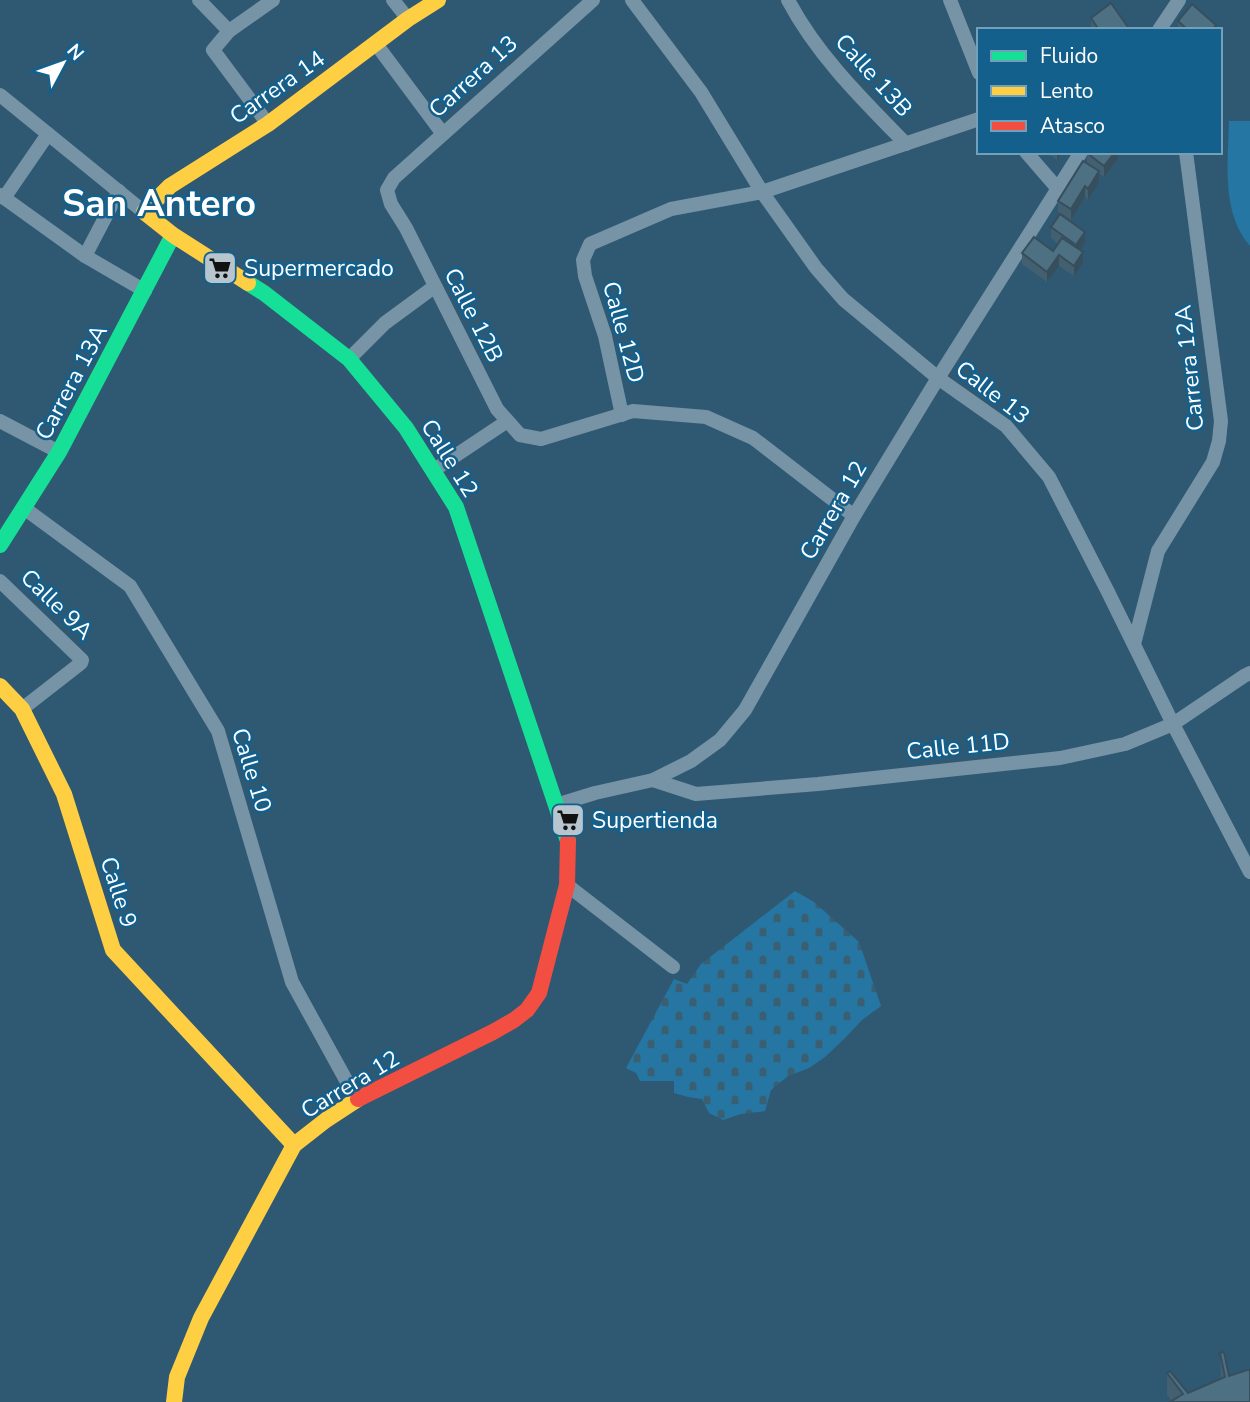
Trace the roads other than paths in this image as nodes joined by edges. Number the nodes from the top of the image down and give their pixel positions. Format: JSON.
{"nodes":[{"id":1,"x":199,"y":0,"type":"edge"},
{"id":2,"x":273,"y":0,"type":"edge"},
{"id":3,"x":393,"y":0,"type":"edge"},
{"id":4,"x":438,"y":0,"type":"edge"},
{"id":5,"x":593,"y":0,"type":"edge"},
{"id":6,"x":632,"y":0,"type":"edge"},
{"id":7,"x":788,"y":0,"type":"edge"},
{"id":8,"x":950,"y":0,"type":"edge"},
{"id":9,"x":1179,"y":0,"type":"edge"},
{"id":10,"x":408,"y":19,"type":"junction"},
{"id":11,"x":1160,"y":28,"type":"edge"},
{"id":12,"x":229,"y":32,"type":"junction"},
{"id":13,"x":376,"y":44,"type":"junction"},
{"id":14,"x":977,"y":68,"type":"edge"},
{"id":15,"x":0,"y":95,"type":"edge"},
{"id":16,"x":977,"y":120,"type":"edge"},
{"id":17,"x":268,"y":124,"type":"junction"},
{"id":18,"x":48,"y":134,"type":"junction"},
{"id":19,"x":443,"y":134,"type":"junction"},
{"id":20,"x":905,"y":144,"type":"junction"},
{"id":21,"x":1028,"y":154,"type":"edge"},
{"id":22,"x":1080,"y":154,"type":"edge"},
{"id":23,"x":1186,"y":154,"type":"edge"},
{"id":24,"x":387,"y":190,"type":"joint"},
{"id":25,"x":1058,"y":190,"type":"junction"},
{"id":26,"x":119,"y":191,"type":"junction"},
{"id":27,"x":762,"y":192,"type":"junction"},
{"id":28,"x":2,"y":197,"type":"edge"},
{"id":29,"x":144,"y":212,"type":"junction"},
{"id":30,"x":173,"y":235,"type":"junction"},
{"id":31,"x":85,"y":256,"type":"junction"},
{"id":32,"x":434,"y":286,"type":"junction"},
{"id":33,"x":145,"y":291,"type":"junction"},
{"id":34,"x":349,"y":359,"type":"junction"},
{"id":35,"x":938,"y":378,"type":"junction"},
{"id":36,"x":622,"y":415,"type":"junction"},
{"id":37,"x":0,"y":421,"type":"edge"},
{"id":38,"x":506,"y":422,"type":"junction"},
{"id":39,"x":60,"y":452,"type":"junction"},
{"id":40,"x":434,"y":470,"type":"junction"},
{"id":41,"x":24,"y":508,"type":"junction"},
{"id":42,"x":854,"y":516,"type":"junction"},
{"id":43,"x":0,"y":545,"type":"edge"},
{"id":44,"x":0,"y":581,"type":"edge"},
{"id":45,"x":1134,"y":644,"type":"junction"},
{"id":46,"x":1248,"y":673,"type":"edge"},
{"id":47,"x":0,"y":686,"type":"edge"},
{"id":48,"x":22,"y":709,"type":"junction"},
{"id":49,"x":1173,"y":724,"type":"junction"},
{"id":50,"x":653,"y":780,"type":"junction"},
{"id":51,"x":556,"y":805,"type":"junction"},
{"id":52,"x":1250,"y":872,"type":"edge"},
{"id":53,"x":567,"y":886,"type":"junction"},
{"id":54,"x":673,"y":967,"type":"dead end"},
{"id":55,"x":358,"y":1100,"type":"junction"},
{"id":56,"x":294,"y":1145,"type":"junction"},
{"id":57,"x":174,"y":1402,"type":"edge"}],
"edges":[{"from":1,"to":12,"type":"street"},
{"from":2,"to":12,"type":"street"},
{"from":3,"to":10,"type":"street"},
{"from":4,"to":10,"type":"street","name":"Carrera 14"},
{"from":5,"to":19,"type":"street","name":"Carrera 13"},
{"from":6,"to":27,"type":"street","name":"Calle 13"},
{"from":7,"to":20,"type":"street","name":"Calle 13B"},
{"from":8,"to":14,"type":"street"},
{"from":9,"to":11,"type":"street"},
{"from":10,"to":13,"type":"street","name":"Carrera 14"},
{"from":12,"to":17,"type":"street"},
{"from":13,"to":17,"type":"street","name":"Carrera 14"},
{"from":13,"to":19,"type":"street"},
{"from":15,"to":18,"type":"street","name":"Calle 12"},
{"from":16,"to":20,"type":"street"},
{"from":17,"to":29,"type":"street","name":"Carrera 14"},
{"from":18,"to":26,"type":"street","name":"Calle 12"},
{"from":18,"to":28,"type":"street"},
{"from":19,"to":24,"type":"street","name":"Carrera 13"},
{"from":20,"to":27,"type":"street"},
{"from":21,"to":25,"type":"street"},
{"from":22,"to":25,"type":"street","name":"Carrera 12"},
{"from":23,"to":45,"type":"street","name":"Carrera 12A"},
{"from":24,"to":32,"type":"street","name":"Calle 12B"},
{"from":25,"to":35,"type":"street","name":"Carrera 12"},
{"from":26,"to":29,"type":"street","name":"Calle 12"},
{"from":26,"to":31,"type":"street"},
{"from":27,"to":35,"type":"street","name":"Calle 13"},
{"from":27,"to":36,"type":"street","name":"Calle 12D"},
{"from":28,"to":31,"type":"street"},
{"from":29,"to":30,"type":"street","name":"Calle 12"},
{"from":30,"to":33,"type":"street","name":"Carrera 13A"},
{"from":30,"to":34,"type":"street","name":"Calle 12"},
{"from":31,"to":33,"type":"street"},
{"from":32,"to":34,"type":"street"},
{"from":32,"to":38,"type":"street","name":"Calle 12B"},
{"from":33,"to":39,"type":"street","name":"Carrera 13A"},
{"from":34,"to":40,"type":"street","name":"Calle 12"},
{"from":35,"to":42,"type":"street","name":"Carrera 12"},
{"from":35,"to":45,"type":"street","name":"Calle 13"},
{"from":36,"to":38,"type":"street"},
{"from":36,"to":42,"type":"street"},
{"from":37,"to":39,"type":"street"},
{"from":38,"to":40,"type":"street"},
{"from":39,"to":41,"type":"street","name":"Carrera 13A"},
{"from":40,"to":51,"type":"street","name":"Calle 12"},
{"from":41,"to":43,"type":"street","name":"Carrera 13A"},
{"from":41,"to":55,"type":"street","name":"Calle 10"},
{"from":42,"to":50,"type":"street","name":"Carrera 12"},
{"from":44,"to":48,"type":"street","name":"Calle 9A"},
{"from":45,"to":49,"type":"street","name":"Calle 13"},
{"from":46,"to":49,"type":"street","name":"Calle 11D"},
{"from":47,"to":48,"type":"street","name":"Calle 9"},
{"from":48,"to":56,"type":"street","name":"Calle 9"},
{"from":49,"to":50,"type":"street","name":"Calle 11D"},
{"from":49,"to":52,"type":"street","name":"Calle 13"},
{"from":50,"to":51,"type":"street","name":"Carrera 12"},
{"from":51,"to":53,"type":"street","name":"Calle 12"},
{"from":53,"to":54,"type":"street"},
{"from":53,"to":55,"type":"street","name":"Carrera 12"},
{"from":55,"to":56,"type":"street","name":"Carrera 12"},
{"from":56,"to":57,"type":"street","name":"Carrera 12"}]}
